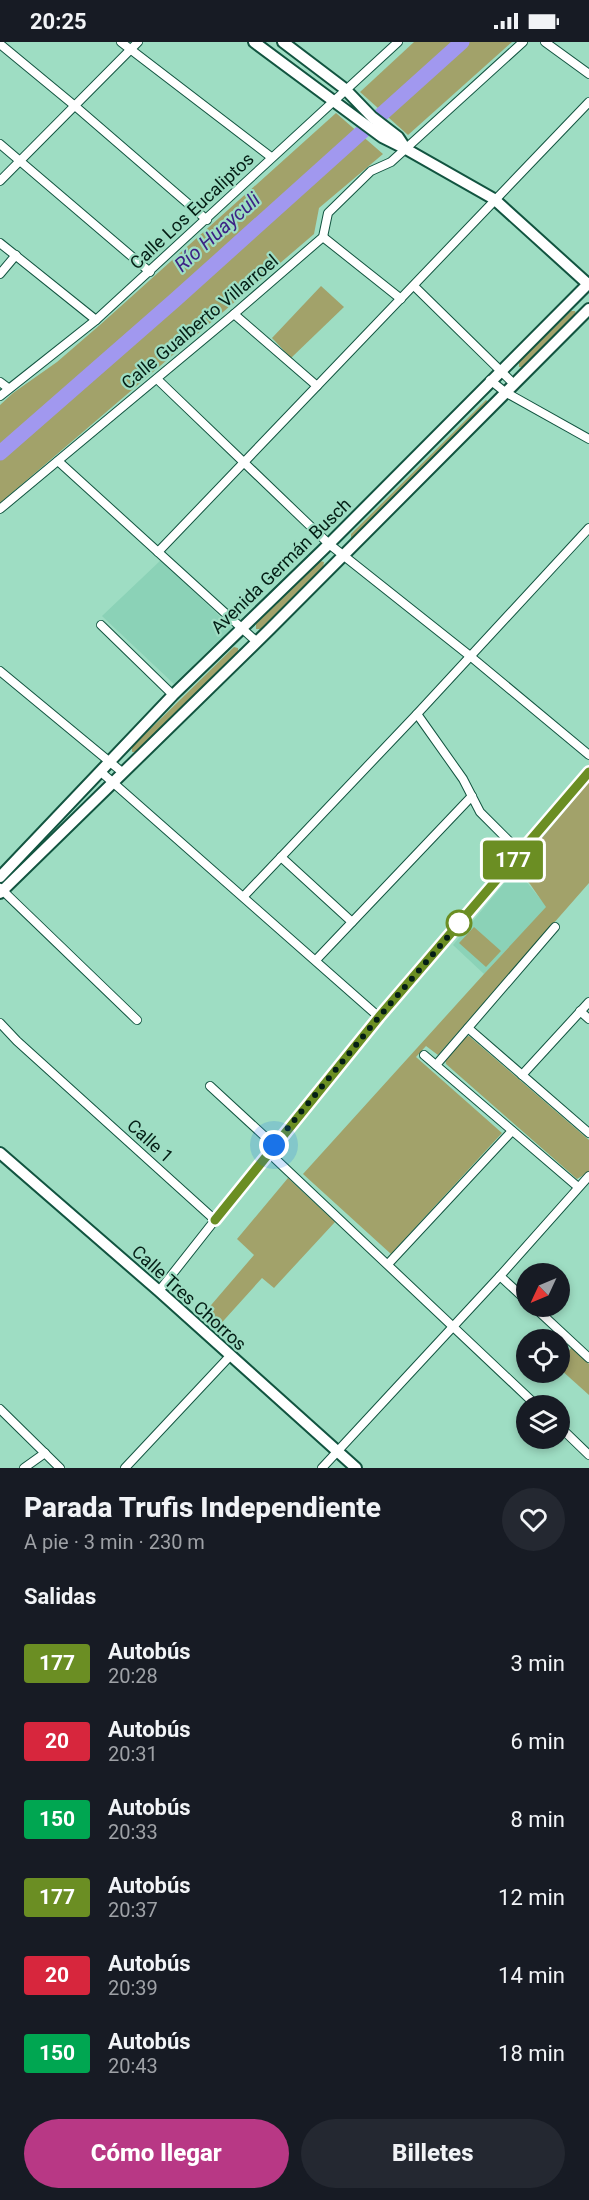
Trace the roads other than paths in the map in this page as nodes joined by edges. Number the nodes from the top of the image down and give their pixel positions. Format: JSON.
{"nodes":[{"id":1,"x":121,"y":42,"type":"edge"},
{"id":2,"x":138,"y":42,"type":"edge"},
{"id":3,"x":254,"y":42,"type":"edge"},
{"id":4,"x":283,"y":42,"type":"edge"},
{"id":5,"x":398,"y":42,"type":"edge"},
{"id":6,"x":524,"y":42,"type":"edge"},
{"id":7,"x":545,"y":42,"type":"edge"},
{"id":8,"x":0,"y":44,"type":"edge"},
{"id":9,"x":131,"y":50,"type":"junction"},
{"id":10,"x":589,"y":74,"type":"edge"},
{"id":11,"x":345,"y":90,"type":"junction"},
{"id":12,"x":333,"y":101,"type":"junction"},
{"id":13,"x":589,"y":102,"type":"edge"},
{"id":14,"x":75,"y":106,"type":"junction"},
{"id":15,"x":369,"y":120,"type":"junction"},
{"id":16,"x":0,"y":144,"type":"edge"},
{"id":17,"x":406,"y":149,"type":"junction"},
{"id":18,"x":271,"y":157,"type":"junction"},
{"id":19,"x":19,"y":160,"type":"junction"},
{"id":20,"x":0,"y":180,"type":"edge"},
{"id":21,"x":494,"y":199,"type":"junction"},
{"id":22,"x":207,"y":220,"type":"junction"},
{"id":23,"x":323,"y":237,"type":"junction"},
{"id":24,"x":0,"y":243,"type":"edge"},
{"id":25,"x":16,"y":255,"type":"junction"},
{"id":26,"x":150,"y":272,"type":"junction"},
{"id":27,"x":0,"y":274,"type":"edge"},
{"id":28,"x":589,"y":284,"type":"edge"},
{"id":29,"x":414,"y":286,"type":"junction"},
{"id":30,"x":402,"y":299,"type":"junction"},
{"id":31,"x":589,"y":309,"type":"edge"},
{"id":32,"x":234,"y":314,"type":"junction"},
{"id":33,"x":96,"y":320,"type":"junction"},
{"id":34,"x":500,"y":370,"type":"junction"},
{"id":35,"x":157,"y":379,"type":"junction"},
{"id":36,"x":490,"y":380,"type":"junction"},
{"id":37,"x":0,"y":382,"type":"edge"},
{"id":38,"x":514,"y":384,"type":"junction"},
{"id":39,"x":317,"y":386,"type":"junction"},
{"id":40,"x":8,"y":388,"type":"junction"},
{"id":41,"x":505,"y":392,"type":"junction"},
{"id":42,"x":0,"y":396,"type":"edge"},
{"id":43,"x":589,"y":439,"type":"edge"},
{"id":44,"x":58,"y":461,"type":"junction"},
{"id":45,"x":244,"y":463,"type":"junction"},
{"id":46,"x":0,"y":509,"type":"edge"},
{"id":47,"x":589,"y":528,"type":"edge"},
{"id":48,"x":329,"y":544,"type":"junction"},
{"id":49,"x":158,"y":552,"type":"junction"},
{"id":50,"x":343,"y":556,"type":"junction"},
{"id":51,"x":101,"y":625,"type":"dead end"},
{"id":52,"x":242,"y":628,"type":"junction"},
{"id":53,"x":256,"y":642,"type":"junction"},
{"id":54,"x":470,"y":656,"type":"junction"},
{"id":55,"x":0,"y":671,"type":"edge"},
{"id":56,"x":173,"y":695,"type":"junction"},
{"id":57,"x":417,"y":714,"type":"junction"},
{"id":58,"x":589,"y":755,"type":"edge"},
{"id":59,"x":110,"y":763,"type":"junction"},
{"id":60,"x":101,"y":772,"type":"junction"},
{"id":61,"x":122,"y":772,"type":"junction"},
{"id":62,"x":589,"y":772,"type":"edge"},
{"id":63,"x":113,"y":781,"type":"junction"},
{"id":64,"x":472,"y":796,"type":"junction"},
{"id":65,"x":520,"y":852,"type":"junction"},
{"id":66,"x":281,"y":857,"type":"junction"},
{"id":67,"x":0,"y":877,"type":"edge"},
{"id":68,"x":1,"y":890,"type":"edge"},
{"id":69,"x":244,"y":896,"type":"junction"},
{"id":70,"x":352,"y":922,"type":"junction"},
{"id":71,"x":555,"y":927,"type":"dead end"},
{"id":72,"x":316,"y":960,"type":"junction"},
{"id":73,"x":589,"y":1002,"type":"edge"},
{"id":74,"x":580,"y":1011,"type":"junction"},
{"id":75,"x":379,"y":1017,"type":"junction"},
{"id":76,"x":589,"y":1019,"type":"edge"},
{"id":77,"x":137,"y":1020,"type":"dead end"},
{"id":78,"x":0,"y":1023,"type":"edge"},
{"id":79,"x":468,"y":1028,"type":"junction"},
{"id":80,"x":424,"y":1055,"type":"dead end"},
{"id":81,"x":436,"y":1065,"type":"junction"},
{"id":82,"x":522,"y":1075,"type":"junction"},
{"id":83,"x":210,"y":1086,"type":"dead end"},
{"id":84,"x":512,"y":1131,"type":"junction"},
{"id":85,"x":589,"y":1133,"type":"edge"},
{"id":86,"x":274,"y":1145,"type":"junction"},
{"id":87,"x":268,"y":1152,"type":"junction"},
{"id":88,"x":0,"y":1153,"type":"edge"},
{"id":89,"x":589,"y":1176,"type":"edge"},
{"id":90,"x":578,"y":1188,"type":"junction"},
{"id":91,"x":215,"y":1220,"type":"junction"},
{"id":92,"x":389,"y":1263,"type":"junction"},
{"id":93,"x":500,"y":1276,"type":"junction"},
{"id":94,"x":159,"y":1291,"type":"junction"},
{"id":95,"x":516,"y":1291,"type":"edge"},
{"id":96,"x":545,"y":1317,"type":"edge"},
{"id":97,"x":454,"y":1325,"type":"junction"},
{"id":98,"x":230,"y":1356,"type":"junction"},
{"id":99,"x":589,"y":1358,"type":"edge"},
{"id":100,"x":526,"y":1395,"type":"edge"},
{"id":101,"x":0,"y":1409,"type":"edge"},
{"id":102,"x":570,"y":1436,"type":"edge"},
{"id":103,"x":337,"y":1452,"type":"junction"},
{"id":104,"x":45,"y":1453,"type":"junction"},
{"id":105,"x":589,"y":1454,"type":"edge"},
{"id":106,"x":24,"y":1468,"type":"edge"},
{"id":107,"x":60,"y":1468,"type":"edge"},
{"id":108,"x":125,"y":1468,"type":"edge"},
{"id":109,"x":322,"y":1468,"type":"edge"},
{"id":110,"x":356,"y":1468,"type":"edge"}],
"edges":[{"from":1,"to":9,"type":"street"},
{"from":2,"to":9,"type":"street"},
{"from":3,"to":12,"type":"main road"},
{"from":4,"to":11,"type":"main road"},
{"from":5,"to":11,"type":"street","name":"Calle Los Eucaliptos"},
{"from":6,"to":17,"type":"street"},
{"from":7,"to":10,"type":"street"},
{"from":8,"to":14,"type":"street"},
{"from":9,"to":14,"type":"street"},
{"from":9,"to":18,"type":"street"},
{"from":11,"to":12,"type":"street","name":"Calle Los Eucaliptos"},
{"from":11,"to":15,"type":"main road"},
{"from":12,"to":15,"type":"main road"},
{"from":12,"to":18,"type":"street","name":"Calle Los Eucaliptos"},
{"from":13,"to":21,"type":"street"},
{"from":14,"to":19,"type":"street"},
{"from":14,"to":22,"type":"street"},
{"from":15,"to":17,"type":"main road"},
{"from":16,"to":19,"type":"street"},
{"from":17,"to":21,"type":"main road"},
{"from":17,"to":23,"type":"street"},
{"from":18,"to":22,"type":"street","name":"Calle Los Eucaliptos"},
{"from":19,"to":20,"type":"street"},
{"from":19,"to":26,"type":"street"},
{"from":21,"to":28,"type":"main road"},
{"from":21,"to":29,"type":"street"},
{"from":22,"to":26,"type":"street","name":"Calle Los Eucaliptos"},
{"from":23,"to":30,"type":"street"},
{"from":23,"to":32,"type":"street","name":"Calle Gualberto Villarroel"},
{"from":24,"to":25,"type":"street"},
{"from":25,"to":27,"type":"street"},
{"from":25,"to":33,"type":"street"},
{"from":26,"to":33,"type":"street","name":"Calle Los Eucaliptos"},
{"from":28,"to":34,"type":"main road","name":"Avenida Germán Busch"},
{"from":29,"to":30,"type":"street"},
{"from":29,"to":34,"type":"street"},
{"from":30,"to":39,"type":"street"},
{"from":31,"to":38,"type":"main road","name":"Avenida Germán Busch"},
{"from":32,"to":35,"type":"street","name":"Calle Gualberto Villarroel"},
{"from":32,"to":39,"type":"street"},
{"from":33,"to":40,"type":"street","name":"Calle Los Eucaliptos"},
{"from":34,"to":36,"type":"main road","name":"Avenida Germán Busch"},
{"from":34,"to":38,"type":"street"},
{"from":35,"to":44,"type":"street","name":"Calle Gualberto Villarroel"},
{"from":35,"to":45,"type":"street"},
{"from":36,"to":41,"type":"street"},
{"from":36,"to":48,"type":"main road","name":"Avenida Germán Busch"},
{"from":37,"to":40,"type":"street"},
{"from":38,"to":41,"type":"main road","name":"Avenida Germán Busch"},
{"from":39,"to":45,"type":"street"},
{"from":40,"to":42,"type":"street","name":"Calle Los Eucaliptos"},
{"from":41,"to":43,"type":"street"},
{"from":41,"to":50,"type":"main road","name":"Avenida Germán Busch"},
{"from":44,"to":46,"type":"street","name":"Calle Gualberto Villarroel"},
{"from":44,"to":49,"type":"street"},
{"from":45,"to":48,"type":"street"},
{"from":45,"to":49,"type":"street"},
{"from":47,"to":54,"type":"street"},
{"from":48,"to":50,"type":"street"},
{"from":48,"to":52,"type":"main road","name":"Avenida Germán Busch"},
{"from":49,"to":52,"type":"street"},
{"from":50,"to":53,"type":"main road","name":"Avenida Germán Busch"},
{"from":50,"to":54,"type":"street"},
{"from":51,"to":56,"type":"street"},
{"from":52,"to":53,"type":"street"},
{"from":52,"to":56,"type":"main road","name":"Avenida Germán Busch"},
{"from":53,"to":61,"type":"main road","name":"Avenida Germán Busch"},
{"from":54,"to":57,"type":"street"},
{"from":54,"to":58,"type":"street"},
{"from":55,"to":59,"type":"street"},
{"from":56,"to":59,"type":"main road","name":"Avenida Germán Busch"},
{"from":57,"to":64,"type":"street"},
{"from":57,"to":66,"type":"street"},
{"from":59,"to":60,"type":"main road","name":"Avenida Germán Busch"},
{"from":59,"to":61,"type":"street"},
{"from":60,"to":63,"type":"street"},
{"from":60,"to":67,"type":"main road","name":"Avenida Germán Busch"},
{"from":61,"to":63,"type":"main road","name":"Avenida Germán Busch"},
{"from":62,"to":65,"type":"street"},
{"from":63,"to":68,"type":"main road","name":"Avenida Germán Busch"},
{"from":63,"to":69,"type":"street"},
{"from":64,"to":65,"type":"street"},
{"from":64,"to":70,"type":"street"},
{"from":65,"to":75,"type":"street"},
{"from":66,"to":69,"type":"street"},
{"from":66,"to":70,"type":"street"},
{"from":68,"to":77,"type":"street"},
{"from":69,"to":72,"type":"street"},
{"from":70,"to":72,"type":"street"},
{"from":71,"to":79,"type":"street"},
{"from":72,"to":75,"type":"street"},
{"from":73,"to":74,"type":"street"},
{"from":74,"to":76,"type":"street"},
{"from":74,"to":82,"type":"street"},
{"from":75,"to":86,"type":"street"},
{"from":78,"to":91,"type":"street","name":"Calle 1"},
{"from":79,"to":81,"type":"street"},
{"from":79,"to":82,"type":"street"},
{"from":80,"to":81,"type":"street"},
{"from":81,"to":84,"type":"street"},
{"from":82,"to":85,"type":"street"},
{"from":83,"to":86,"type":"street"},
{"from":84,"to":90,"type":"street"},
{"from":84,"to":92,"type":"street"},
{"from":86,"to":87,"type":"street"},
{"from":87,"to":91,"type":"street"},
{"from":87,"to":92,"type":"street"},
{"from":88,"to":94,"type":"main road","name":"Calle Tres Chorros"},
{"from":89,"to":90,"type":"street"},
{"from":90,"to":93,"type":"street"},
{"from":91,"to":94,"type":"street"},
{"from":92,"to":97,"type":"street"},
{"from":93,"to":95,"type":"street"},
{"from":93,"to":97,"type":"street"},
{"from":94,"to":98,"type":"main road","name":"Calle Tres Chorros"},
{"from":96,"to":99,"type":"street"},
{"from":97,"to":100,"type":"street"},
{"from":97,"to":103,"type":"street"},
{"from":98,"to":103,"type":"main road","name":"Calle Tres Chorros"},
{"from":98,"to":108,"type":"street"},
{"from":101,"to":104,"type":"street"},
{"from":102,"to":105,"type":"street"},
{"from":103,"to":109,"type":"street"},
{"from":103,"to":110,"type":"main road","name":"Calle Tres Chorros"},
{"from":104,"to":106,"type":"street"},
{"from":104,"to":107,"type":"street"}]}
